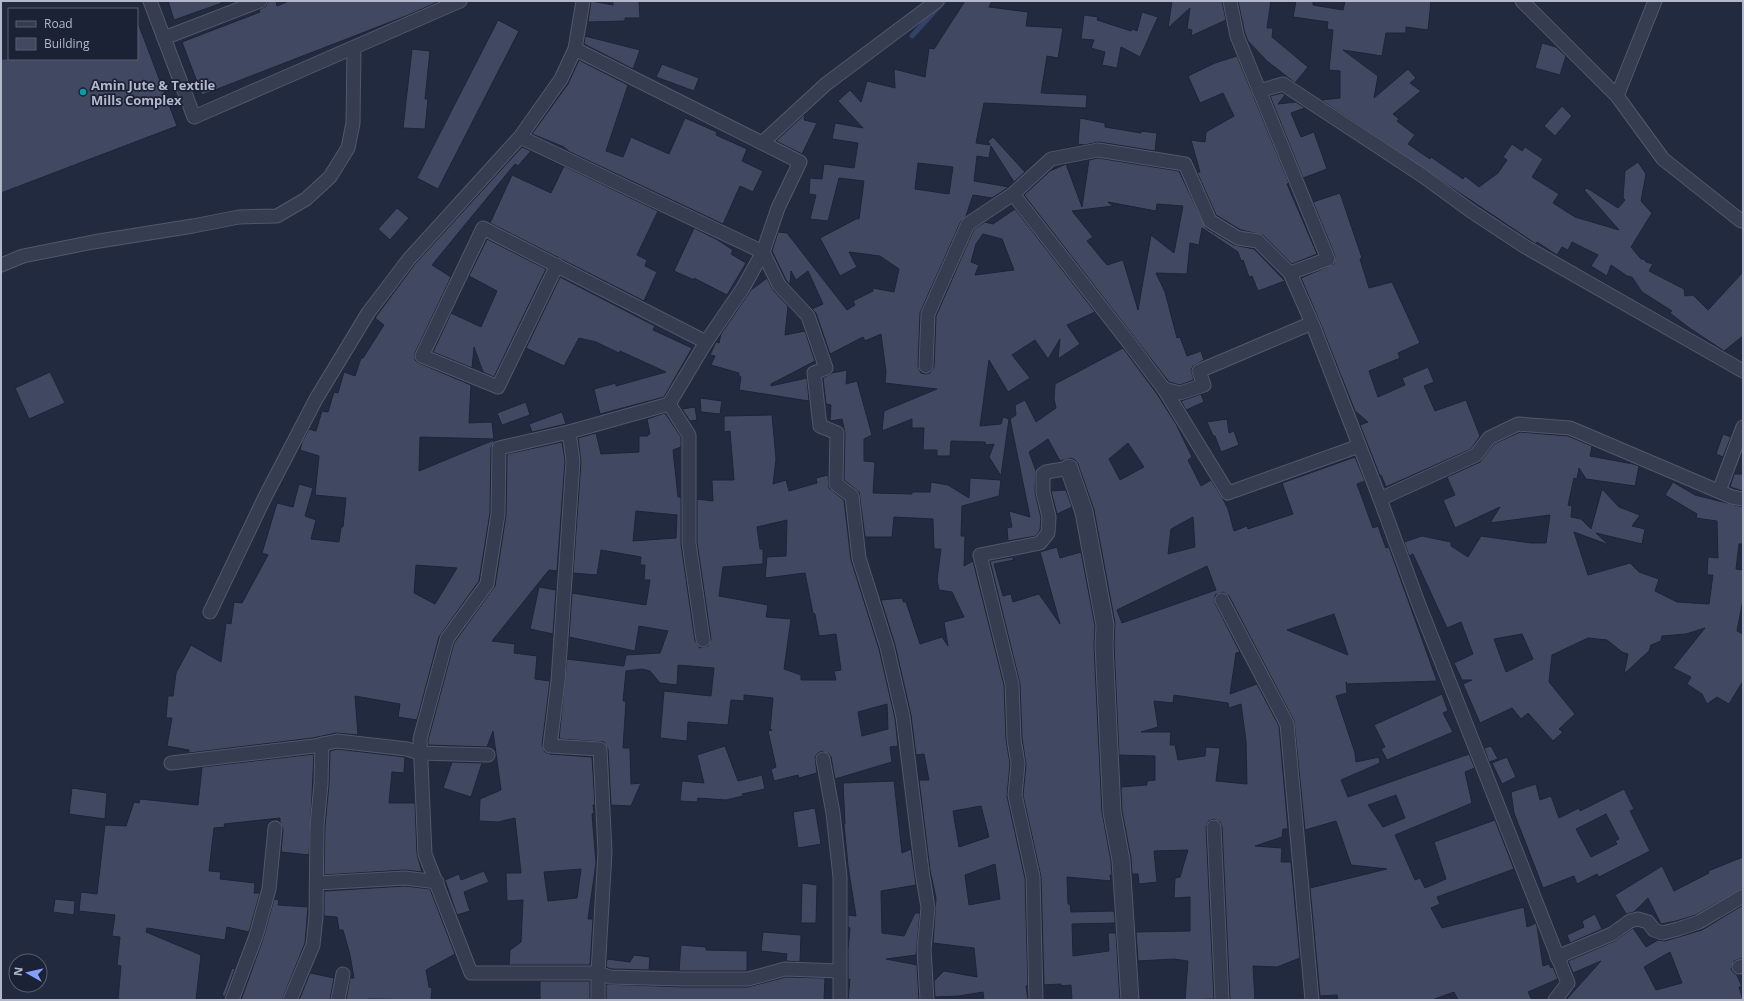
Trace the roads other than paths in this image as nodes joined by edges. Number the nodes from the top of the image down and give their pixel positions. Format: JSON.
{"nodes":[{"id":1,"x":150,"y":1,"type":"edge"},
{"id":2,"x":260,"y":1,"type":"edge"},
{"id":3,"x":460,"y":1,"type":"edge"},
{"id":4,"x":582,"y":1,"type":"edge"},
{"id":5,"x":938,"y":1,"type":"edge"},
{"id":6,"x":1230,"y":1,"type":"edge"},
{"id":7,"x":1522,"y":1,"type":"edge"},
{"id":8,"x":1655,"y":1,"type":"edge"},
{"id":9,"x":164,"y":38,"type":"junction"},
{"id":10,"x":354,"y":48,"type":"junction"},
{"id":11,"x":575,"y":49,"type":"junction"},
{"id":12,"x":1259,"y":91,"type":"junction"},
{"id":13,"x":1617,"y":96,"type":"junction"},
{"id":14,"x":520,"y":137,"type":"junction"},
{"id":15,"x":762,"y":142,"type":"junction"},
{"id":16,"x":1013,"y":194,"type":"junction"},
{"id":17,"x":1743,"y":219,"type":"edge"},
{"id":18,"x":763,"y":252,"type":"junction"},
{"id":19,"x":1,"y":265,"type":"edge"},
{"id":20,"x":557,"y":265,"type":"junction"},
{"id":21,"x":1290,"y":273,"type":"junction"},
{"id":22,"x":1312,"y":323,"type":"junction"},
{"id":23,"x":706,"y":342,"type":"junction"},
{"id":24,"x":926,"y":366,"type":"dead end"},
{"id":25,"x":1743,"y":371,"type":"edge"},
{"id":26,"x":1164,"y":389,"type":"junction"},
{"id":27,"x":669,"y":404,"type":"junction"},
{"id":28,"x":1743,"y":427,"type":"edge"},
{"id":29,"x":569,"y":432,"type":"junction"},
{"id":30,"x":1359,"y":446,"type":"junction"},
{"id":31,"x":1069,"y":468,"type":"joint"},
{"id":32,"x":1719,"y":491,"type":"junction"},
{"id":33,"x":1380,"y":499,"type":"junction"},
{"id":34,"x":1743,"y":499,"type":"edge"},
{"id":35,"x":1222,"y":600,"type":"dead end"},
{"id":36,"x":210,"y":612,"type":"dead end"},
{"id":37,"x":703,"y":640,"type":"dead end"},
{"id":38,"x":322,"y":744,"type":"junction"},
{"id":39,"x":420,"y":753,"type":"junction"},
{"id":40,"x":488,"y":756,"type":"dead end"},
{"id":41,"x":823,"y":759,"type":"dead end"},
{"id":42,"x":171,"y":763,"type":"dead end"},
{"id":43,"x":1214,"y":826,"type":"dead end"},
{"id":44,"x":275,"y":828,"type":"dead end"},
{"id":45,"x":437,"y":882,"type":"junction"},
{"id":46,"x":317,"y":883,"type":"junction"},
{"id":47,"x":1743,"y":896,"type":"edge"},
{"id":48,"x":1557,"y":957,"type":"junction"},
{"id":49,"x":839,"y":970,"type":"junction"},
{"id":50,"x":598,"y":973,"type":"junction"},
{"id":51,"x":343,"y":974,"type":"dead end"},
{"id":52,"x":232,"y":1000,"type":"edge"},
{"id":53,"x":290,"y":1000,"type":"edge"},
{"id":54,"x":338,"y":1000,"type":"edge"},
{"id":55,"x":598,"y":1000,"type":"edge"},
{"id":56,"x":840,"y":1000,"type":"edge"},
{"id":57,"x":927,"y":1000,"type":"edge"},
{"id":58,"x":1036,"y":1000,"type":"edge"},
{"id":59,"x":1130,"y":1000,"type":"edge"},
{"id":60,"x":1222,"y":1000,"type":"edge"},
{"id":61,"x":1312,"y":1000,"type":"edge"},
{"id":62,"x":1554,"y":1000,"type":"edge"}],
"edges":[{"from":1,"to":9,"type":"street"},
{"from":2,"to":9,"type":"street"},
{"from":3,"to":10,"type":"street"},
{"from":4,"to":11,"type":"street"},
{"from":5,"to":15,"type":"street"},
{"from":6,"to":12,"type":"street"},
{"from":7,"to":13,"type":"street"},
{"from":8,"to":13,"type":"street"},
{"from":9,"to":10,"type":"street"},
{"from":10,"to":19,"type":"street"},
{"from":11,"to":14,"type":"street"},
{"from":11,"to":15,"type":"street"},
{"from":12,"to":21,"type":"street"},
{"from":12,"to":25,"type":"street"},
{"from":13,"to":17,"type":"street"},
{"from":14,"to":18,"type":"street"},
{"from":14,"to":36,"type":"street"},
{"from":15,"to":18,"type":"street"},
{"from":16,"to":21,"type":"street"},
{"from":16,"to":24,"type":"street"},
{"from":16,"to":26,"type":"street"},
{"from":18,"to":23,"type":"street"},
{"from":18,"to":57,"type":"street"},
{"from":20,"to":20,"type":"street"},
{"from":20,"to":23,"type":"street"},
{"from":21,"to":22,"type":"street"},
{"from":22,"to":26,"type":"street"},
{"from":22,"to":30,"type":"street"},
{"from":23,"to":27,"type":"street"},
{"from":26,"to":30,"type":"street"},
{"from":27,"to":29,"type":"street"},
{"from":27,"to":37,"type":"street"},
{"from":28,"to":32,"type":"street"},
{"from":29,"to":39,"type":"street"},
{"from":29,"to":50,"type":"street"},
{"from":30,"to":33,"type":"street"},
{"from":31,"to":58,"type":"street"},
{"from":31,"to":59,"type":"street"},
{"from":32,"to":33,"type":"street"},
{"from":32,"to":34,"type":"street"},
{"from":33,"to":48,"type":"street"},
{"from":35,"to":61,"type":"street"},
{"from":38,"to":39,"type":"street"},
{"from":38,"to":42,"type":"street"},
{"from":38,"to":46,"type":"street"},
{"from":39,"to":40,"type":"street"},
{"from":39,"to":45,"type":"street"},
{"from":41,"to":49,"type":"street"},
{"from":43,"to":60,"type":"street"},
{"from":44,"to":52,"type":"street"},
{"from":45,"to":46,"type":"street"},
{"from":45,"to":50,"type":"street"},
{"from":46,"to":53,"type":"street"},
{"from":47,"to":48,"type":"street"},
{"from":48,"to":62,"type":"street"},
{"from":49,"to":50,"type":"street"},
{"from":49,"to":56,"type":"street"},
{"from":50,"to":55,"type":"street"},
{"from":51,"to":54,"type":"street"}]}
